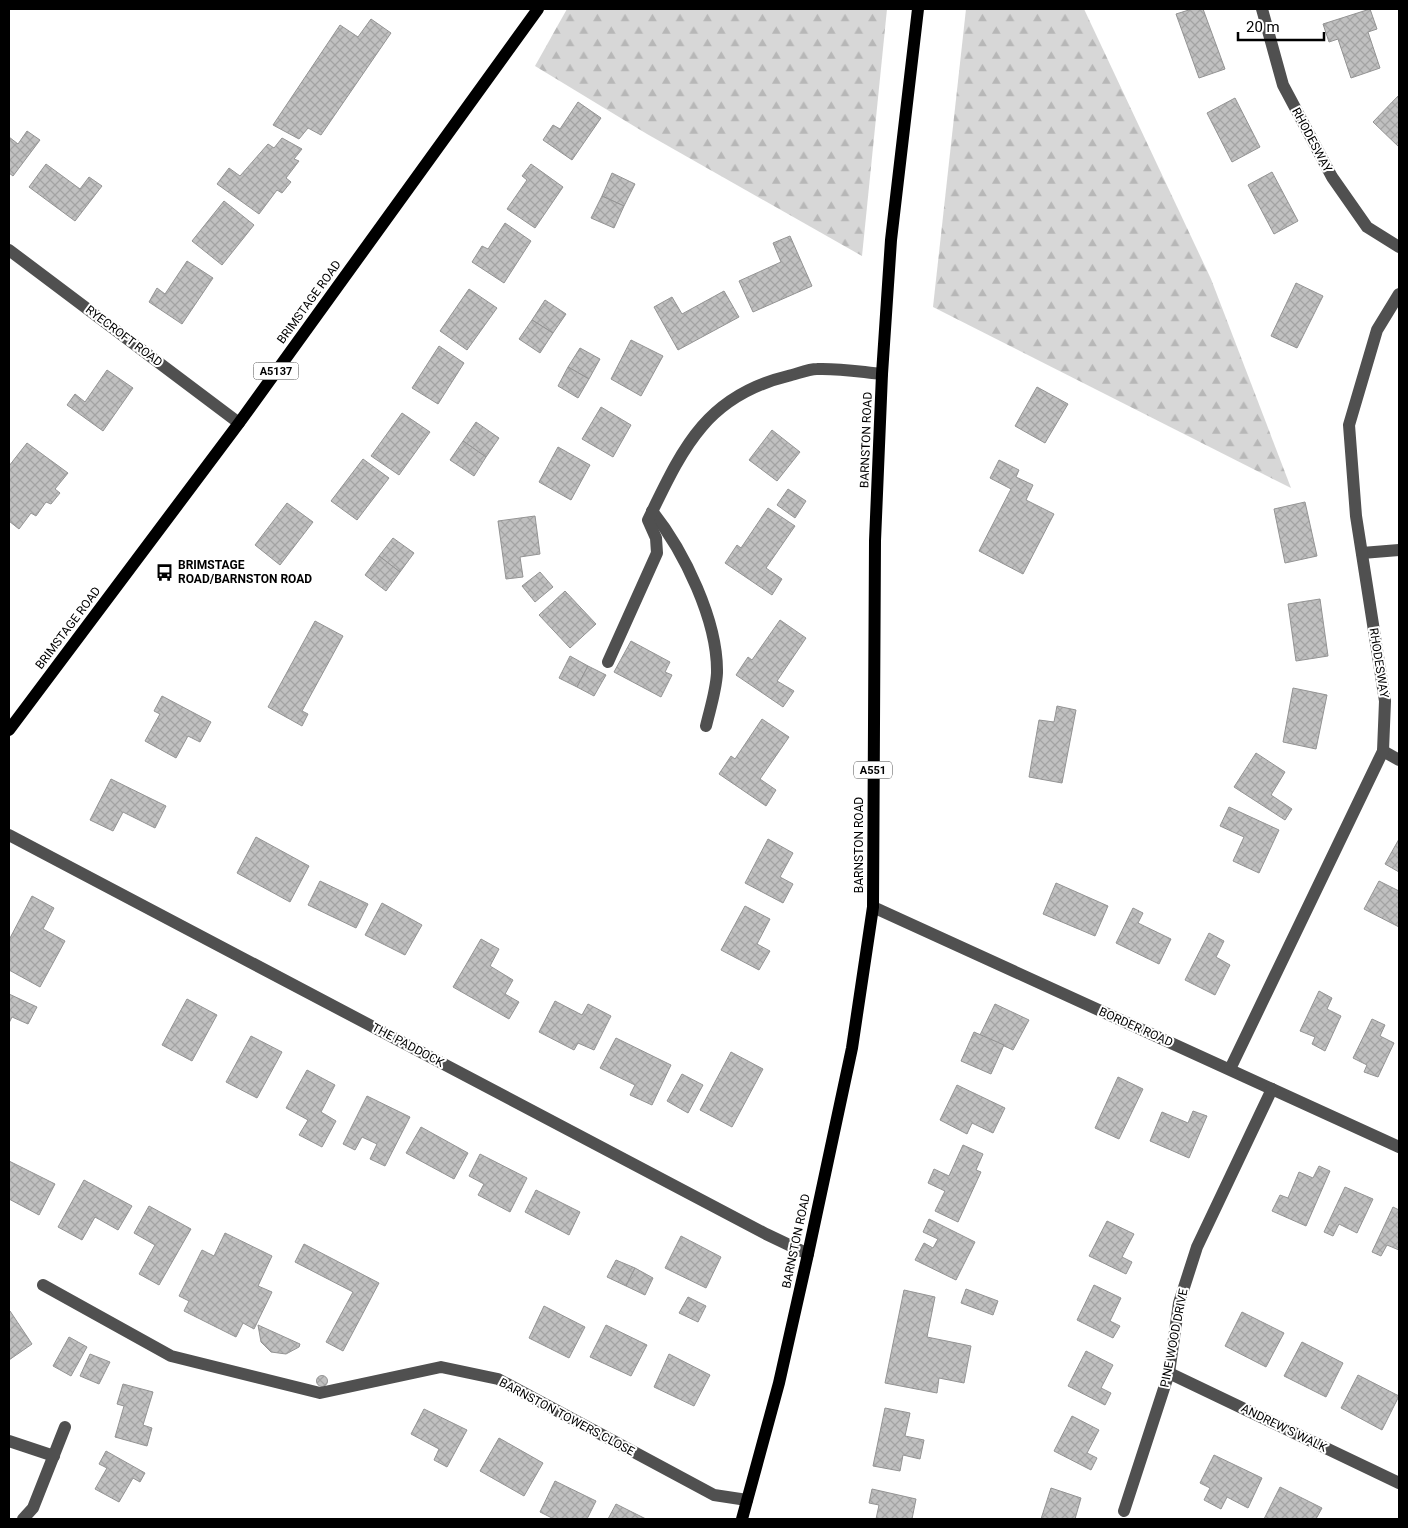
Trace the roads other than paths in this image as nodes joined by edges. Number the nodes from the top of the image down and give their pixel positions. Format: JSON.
{"nodes":[{"id":1,"x":538,"y":9,"type":"edge"},
{"id":2,"x":918,"y":9,"type":"edge"},
{"id":3,"x":1262,"y":9,"type":"edge"},
{"id":4,"x":1399,"y":247,"type":"edge"},
{"id":5,"x":9,"y":250,"type":"edge"},
{"id":6,"x":1399,"y":294,"type":"edge"},
{"id":7,"x":882,"y":374,"type":"junction"},
{"id":8,"x":239,"y":423,"type":"junction"},
{"id":9,"x":650,"y":516,"type":"junction"},
{"id":10,"x":1399,"y":550,"type":"edge"},
{"id":11,"x":1362,"y":553,"type":"junction"},
{"id":12,"x":608,"y":662,"type":"dead end"},
{"id":13,"x":706,"y":726,"type":"dead end"},
{"id":14,"x":9,"y":730,"type":"edge"},
{"id":15,"x":1383,"y":751,"type":"junction"},
{"id":16,"x":1399,"y":760,"type":"edge"},
{"id":17,"x":9,"y":835,"type":"edge"},
{"id":18,"x":873,"y":908,"type":"junction"},
{"id":19,"x":1230,"y":1070,"type":"junction"},
{"id":20,"x":1272,"y":1089,"type":"junction"},
{"id":21,"x":1399,"y":1147,"type":"edge"},
{"id":22,"x":808,"y":1254,"type":"junction"},
{"id":23,"x":44,"y":1285,"type":"dead end"},
{"id":24,"x":1169,"y":1373,"type":"junction"},
{"id":25,"x":65,"y":1426,"type":"dead end"},
{"id":26,"x":9,"y":1442,"type":"edge"},
{"id":27,"x":54,"y":1456,"type":"junction"},
{"id":28,"x":1399,"y":1483,"type":"edge"},
{"id":29,"x":747,"y":1500,"type":"junction"},
{"id":30,"x":1124,"y":1510,"type":"dead end"},
{"id":31,"x":23,"y":1519,"type":"edge"},
{"id":32,"x":742,"y":1519,"type":"edge"}],
"edges":[{"from":1,"to":8,"type":"main road","name":"BRIMSTAGE ROAD","number":"A5137"},
{"from":2,"to":7,"type":"main road","name":"BARNSTON ROAD","number":"A551"},
{"from":3,"to":4,"type":"street","name":"RHODESWAY"},
{"from":5,"to":8,"type":"street","name":"RYECROFT ROAD"},
{"from":6,"to":11,"type":"street","name":"RHODESWAY"},
{"from":7,"to":9,"type":"street"},
{"from":7,"to":18,"type":"main road","name":"BARNSTON ROAD","number":"A551"},
{"from":8,"to":14,"type":"main road","name":"BRIMSTAGE ROAD","number":"A5137"},
{"from":9,"to":12,"type":"street"},
{"from":9,"to":13,"type":"street"},
{"from":10,"to":11,"type":"street"},
{"from":11,"to":15,"type":"street","name":"RHODESWAY"},
{"from":15,"to":16,"type":"street"},
{"from":15,"to":19,"type":"street","name":"RHODESWAY"},
{"from":17,"to":22,"type":"street","name":"THE PADDOCK"},
{"from":18,"to":19,"type":"street","name":"BORDER ROAD"},
{"from":18,"to":22,"type":"main road","name":"BARNSTON ROAD","number":"A551"},
{"from":19,"to":20,"type":"street","name":"BORDER ROAD"},
{"from":20,"to":21,"type":"street","name":"BORDER ROAD"},
{"from":20,"to":24,"type":"street","name":"PINE WOOD DRIVE"},
{"from":22,"to":29,"type":"main road","name":"BARNSTON ROAD","number":"A551"},
{"from":23,"to":29,"type":"street","name":"BARNSTON TOWERS CLOSE"},
{"from":24,"to":28,"type":"street","name":"ANDREW'S WALK"},
{"from":24,"to":30,"type":"street","name":"PINE WOOD DRIVE"},
{"from":25,"to":27,"type":"street"},
{"from":26,"to":27,"type":"street"},
{"from":27,"to":31,"type":"street"},
{"from":29,"to":32,"type":"main road","name":"BARNSTON ROAD","number":"A551"}]}
